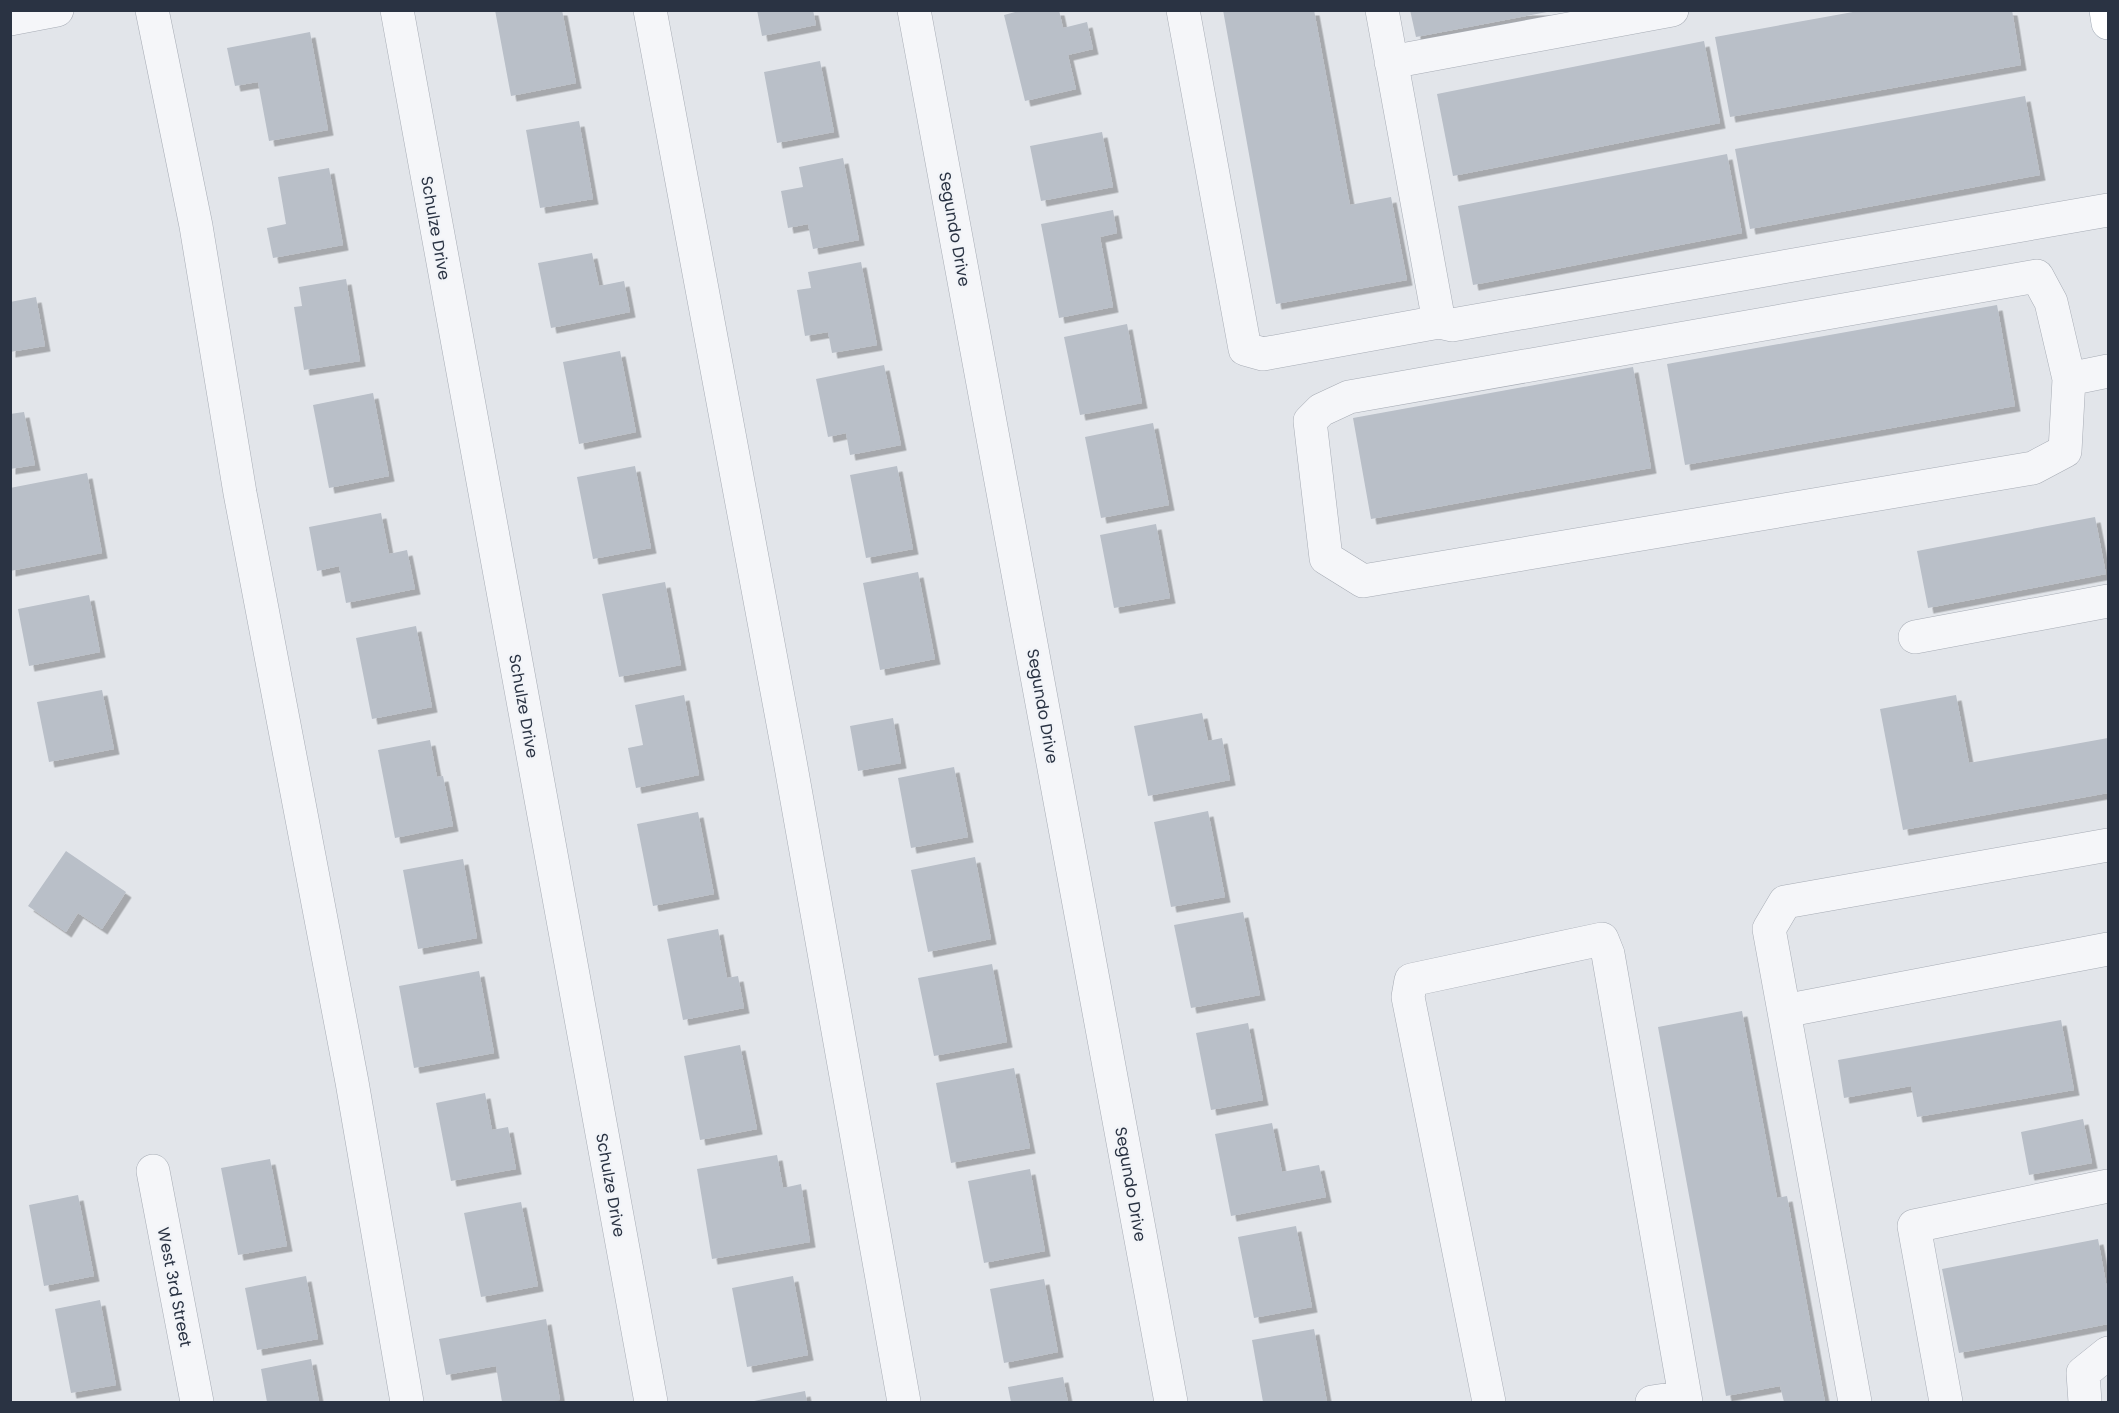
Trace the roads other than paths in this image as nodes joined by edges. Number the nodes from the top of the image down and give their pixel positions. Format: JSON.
{"nodes":[{"id":1,"x":57,"y":10,"type":"edge"},
{"id":2,"x":152,"y":10,"type":"edge"},
{"id":3,"x":397,"y":10,"type":"edge"},
{"id":4,"x":650,"y":10,"type":"edge"},
{"id":5,"x":914,"y":10,"type":"edge"},
{"id":6,"x":1183,"y":10,"type":"edge"},
{"id":7,"x":1382,"y":10,"type":"edge"},
{"id":8,"x":1672,"y":10,"type":"edge"},
{"id":9,"x":2106,"y":10,"type":"edge"},
{"id":10,"x":10,"y":20,"type":"edge"},
{"id":11,"x":2109,"y":23,"type":"edge"},
{"id":12,"x":1391,"y":62,"type":"junction"},
{"id":13,"x":2109,"y":210,"type":"edge"},
{"id":14,"x":1439,"y":322,"type":"junction"},
{"id":15,"x":2109,"y":371,"type":"edge"},
{"id":16,"x":2069,"y":379,"type":"junction"},
{"id":17,"x":2109,"y":601,"type":"edge"},
{"id":18,"x":1915,"y":637,"type":"dead end"},
{"id":19,"x":2109,"y":845,"type":"edge"},
{"id":20,"x":2109,"y":949,"type":"edge"},
{"id":21,"x":1784,"y":1011,"type":"junction"},
{"id":22,"x":153,"y":1171,"type":"dead end"},
{"id":23,"x":2109,"y":1186,"type":"edge"},
{"id":24,"x":2109,"y":1353,"type":"edge"},
{"id":25,"x":1685,"y":1400,"type":"edge"},
{"id":26,"x":197,"y":1402,"type":"edge"},
{"id":27,"x":407,"y":1402,"type":"edge"},
{"id":28,"x":651,"y":1402,"type":"edge"},
{"id":29,"x":904,"y":1402,"type":"edge"},
{"id":30,"x":1171,"y":1402,"type":"edge"},
{"id":31,"x":1489,"y":1402,"type":"edge"},
{"id":32,"x":1652,"y":1402,"type":"edge"},
{"id":33,"x":1855,"y":1402,"type":"edge"},
{"id":34,"x":1946,"y":1402,"type":"edge"},
{"id":35,"x":2085,"y":1402,"type":"edge"}],
"edges":[{"from":1,"to":10,"type":"street"},
{"from":2,"to":27,"type":"street"},
{"from":3,"to":28,"type":"street","name":"Schulze Drive"},
{"from":4,"to":29,"type":"street"},
{"from":5,"to":30,"type":"street","name":"Segundo Drive"},
{"from":6,"to":14,"type":"street"},
{"from":7,"to":12,"type":"street"},
{"from":8,"to":12,"type":"street"},
{"from":9,"to":11,"type":"main road"},
{"from":12,"to":14,"type":"street"},
{"from":13,"to":14,"type":"street"},
{"from":15,"to":16,"type":"street"},
{"from":16,"to":16,"type":"street"},
{"from":17,"to":18,"type":"street"},
{"from":19,"to":21,"type":"street"},
{"from":20,"to":21,"type":"street"},
{"from":21,"to":33,"type":"street"},
{"from":22,"to":26,"type":"street","name":"West 3rd Street"},
{"from":23,"to":34,"type":"street"},
{"from":24,"to":35,"type":"street"},
{"from":25,"to":31,"type":"street"},
{"from":25,"to":32,"type":"street"}]}
